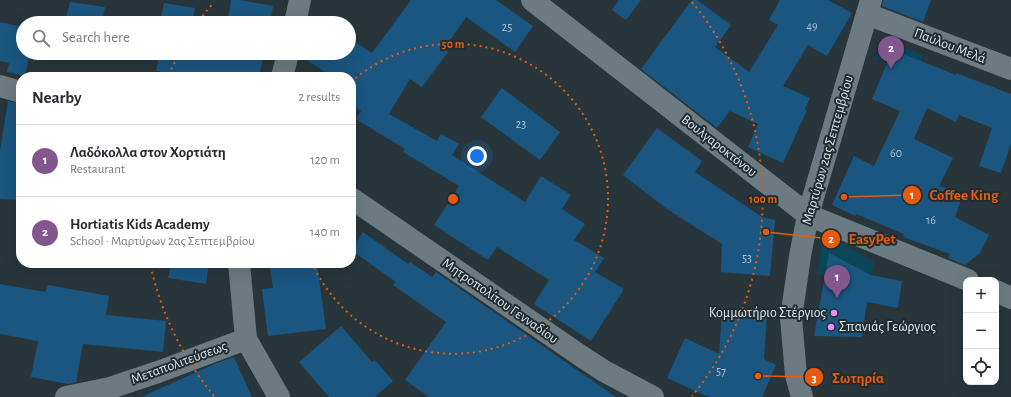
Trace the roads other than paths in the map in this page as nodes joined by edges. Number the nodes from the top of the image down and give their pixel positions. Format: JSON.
{"nodes":[{"id":1,"x":300,"y":0,"type":"edge"},
{"id":2,"x":532,"y":0,"type":"edge"},
{"id":3,"x":869,"y":7,"type":"edge"},
{"id":4,"x":297,"y":16,"type":"edge"},
{"id":5,"x":286,"y":60,"type":"edge"},
{"id":6,"x":1011,"y":69,"type":"edge"},
{"id":7,"x":283,"y":72,"type":"edge"},
{"id":8,"x":0,"y":86,"type":"edge"},
{"id":9,"x":16,"y":91,"type":"edge"},
{"id":10,"x":356,"y":201,"type":"edge"},
{"id":11,"x":808,"y":215,"type":"junction"},
{"id":12,"x":239,"y":268,"type":"edge"},
{"id":13,"x":963,"y":278,"type":"edge"},
{"id":14,"x":999,"y":292,"type":"edge"},
{"id":15,"x":1011,"y":298,"type":"edge"},
{"id":16,"x":246,"y":339,"type":"junction"},
{"id":17,"x":66,"y":397,"type":"edge"},
{"id":18,"x":279,"y":397,"type":"edge"},
{"id":19,"x":653,"y":397,"type":"edge"},
{"id":20,"x":802,"y":397,"type":"edge"}],
"edges":[{"from":1,"to":4,"type":"street"},
{"from":2,"to":11,"type":"street","name":"Βουλγαροκτόνου"},
{"from":3,"to":6,"type":"street","name":"Παύλου Μελά"},
{"from":3,"to":11,"type":"street","name":"Μαρτύρων 2ας Σεπτεμβρίου"},
{"from":5,"to":7,"type":"street"},
{"from":8,"to":9,"type":"street"},
{"from":10,"to":19,"type":"street","name":"Μητροπολίτου Γενναδίου"},
{"from":11,"to":13,"type":"street","name":"Βουλγαροκτόνου"},
{"from":11,"to":20,"type":"street","name":"Μαρτύρων 2ας Σεπτεμβρίου"},
{"from":12,"to":16,"type":"street"},
{"from":14,"to":15,"type":"street"},
{"from":16,"to":17,"type":"street","name":"Μεταπολιτεύσεως"},
{"from":16,"to":18,"type":"street"}]}
